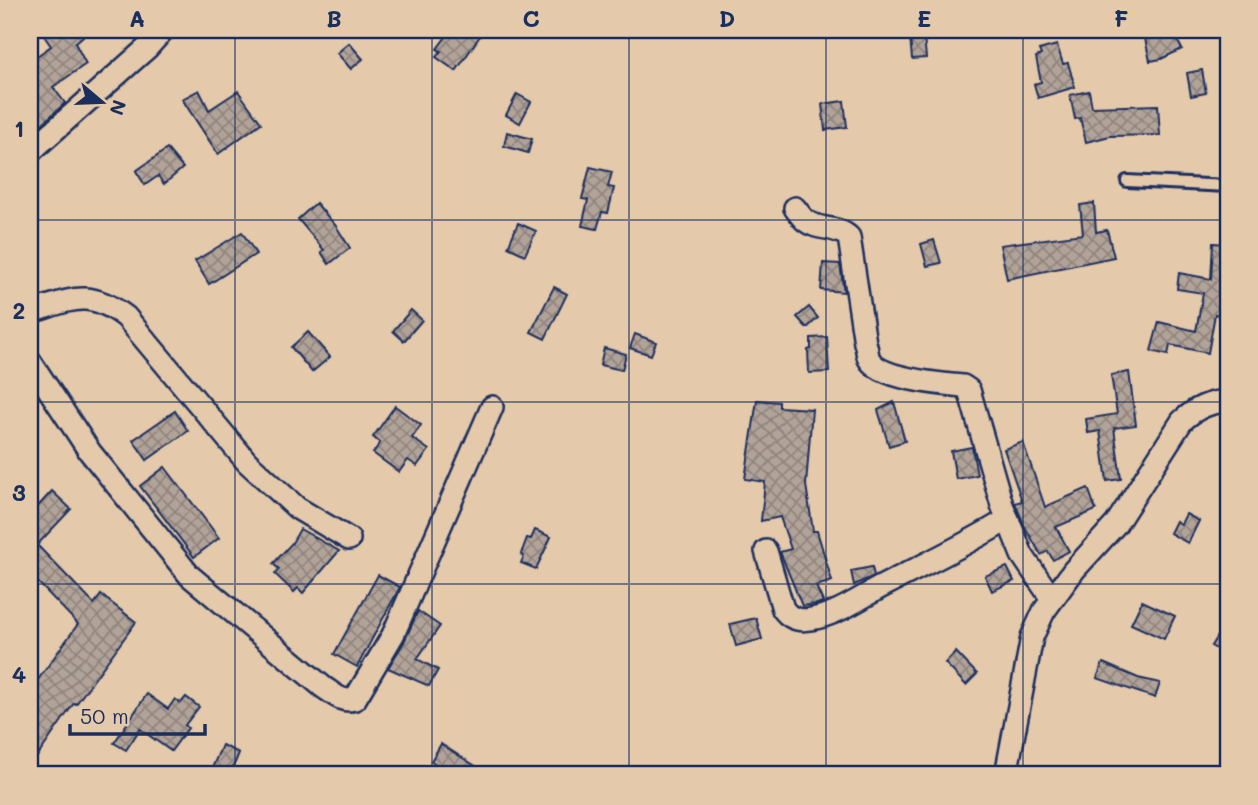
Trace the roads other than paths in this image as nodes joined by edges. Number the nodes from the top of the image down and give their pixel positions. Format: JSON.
{"nodes":[{"id":1,"x":163,"y":30,"type":"edge"},
{"id":2,"x":30,"y":152,"type":"edge"},
{"id":3,"x":1127,"y":181,"type":"dead end"},
{"id":4,"x":1228,"y":186,"type":"edge"},
{"id":5,"x":795,"y":208,"type":"dead end"},
{"id":6,"x":30,"y":312,"type":"edge"},
{"id":7,"x":30,"y":360,"type":"edge"},
{"id":8,"x":1228,"y":401,"type":"edge"},
{"id":9,"x":492,"y":407,"type":"dead end"},
{"id":10,"x":1008,"y":520,"type":"junction"},
{"id":11,"x":349,"y":539,"type":"dead end"},
{"id":12,"x":766,"y":551,"type":"dead end"},
{"id":13,"x":1052,"y":599,"type":"junction"},
{"id":14,"x":1006,"y":775,"type":"edge"}],
"edges":[{"from":1,"to":2,"type":"street"},
{"from":3,"to":4,"type":"lane"},
{"from":5,"to":10,"type":"street"},
{"from":6,"to":11,"type":"street"},
{"from":7,"to":9,"type":"street"},
{"from":8,"to":13,"type":"street"},
{"from":10,"to":12,"type":"street"},
{"from":10,"to":13,"type":"street"},
{"from":13,"to":14,"type":"street"}]}
